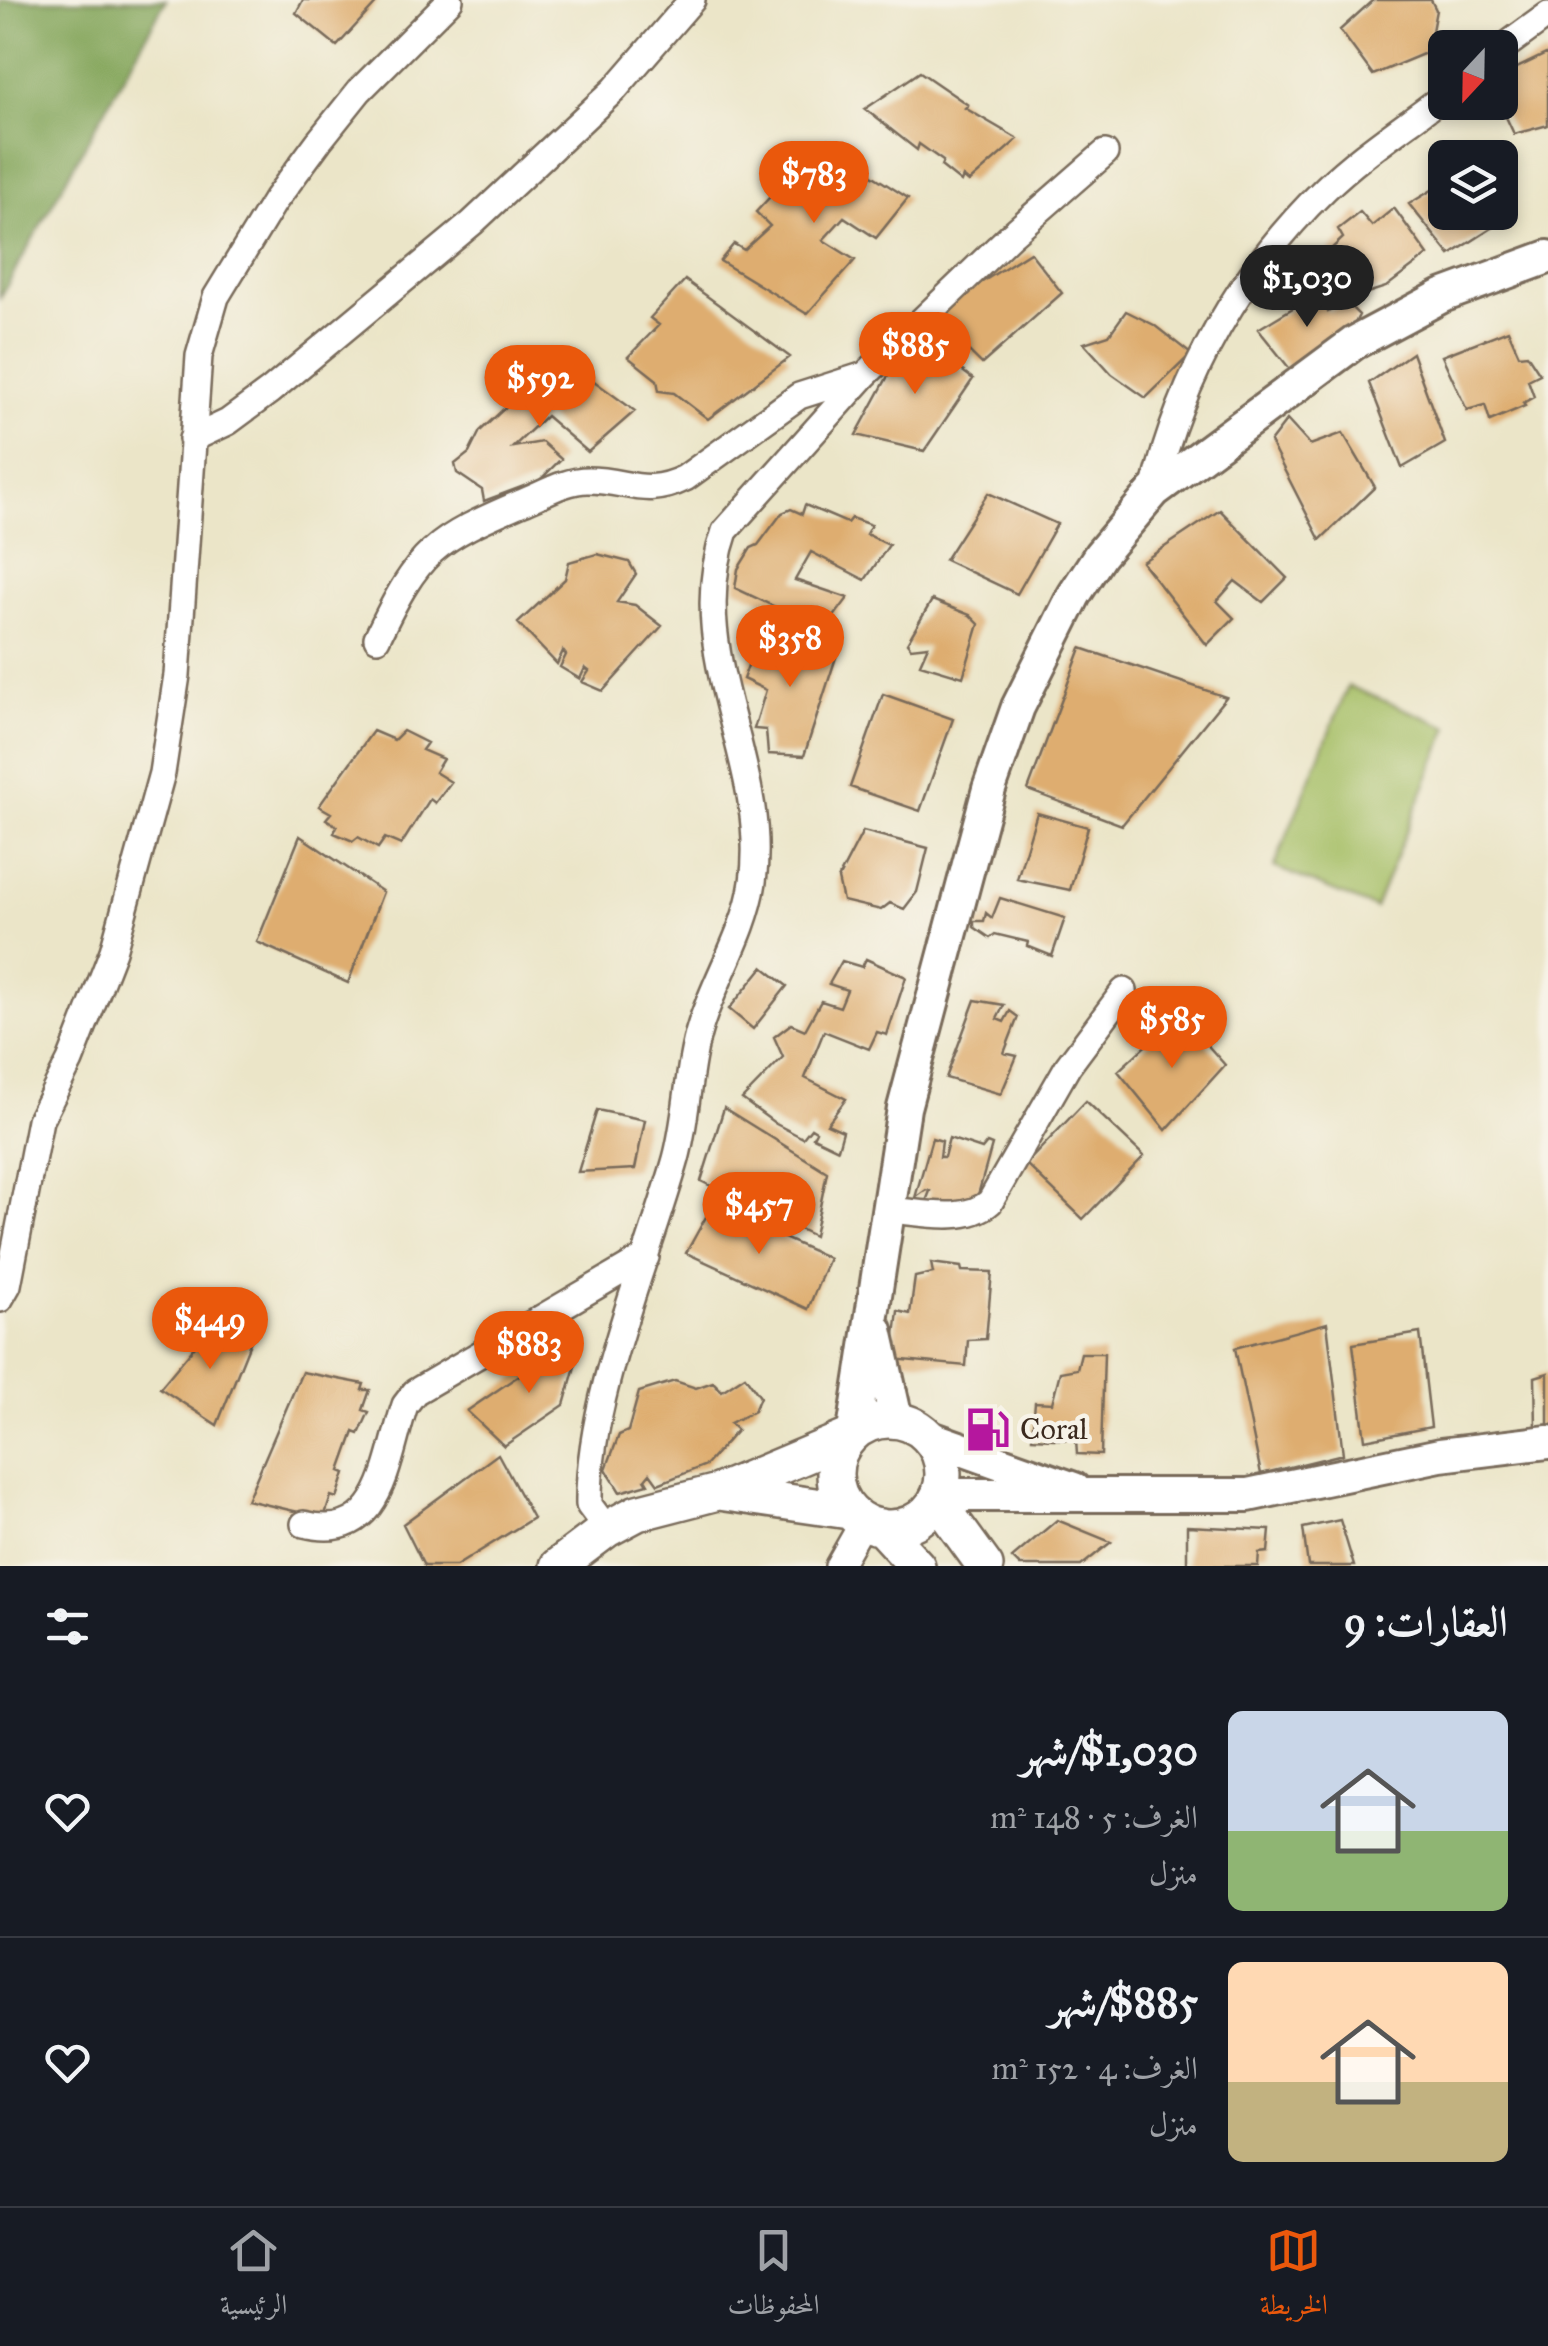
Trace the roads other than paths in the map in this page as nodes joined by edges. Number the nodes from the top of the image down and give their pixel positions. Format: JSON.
{"nodes":[{"id":1,"x":450,"y":0,"type":"edge"},
{"id":2,"x":692,"y":0,"type":"edge"},
{"id":3,"x":1548,"y":15,"type":"edge"},
{"id":4,"x":1518,"y":37,"type":"edge"},
{"id":5,"x":1428,"y":108,"type":"edge"},
{"id":6,"x":1106,"y":153,"type":"dead end"},
{"id":7,"x":1548,"y":257,"type":"edge"},
{"id":8,"x":864,"y":375,"type":"junction"},
{"id":9,"x":192,"y":440,"type":"junction"},
{"id":10,"x":1154,"y":491,"type":"junction"},
{"id":11,"x":377,"y":638,"type":"dead end"},
{"id":12,"x":1124,"y":991,"type":"dead end"},
{"id":13,"x":888,"y":1210,"type":"junction"},
{"id":14,"x":646,"y":1257,"type":"junction"},
{"id":15,"x":0,"y":1299,"type":"edge"},
{"id":16,"x":872,"y":1316,"type":"junction"},
{"id":17,"x":896,"y":1419,"type":"junction"},
{"id":18,"x":850,"y":1435,"type":"junction"},
{"id":19,"x":931,"y":1438,"type":"junction"},
{"id":20,"x":1548,"y":1442,"type":"edge"},
{"id":21,"x":718,"y":1492,"type":"junction"},
{"id":22,"x":938,"y":1498,"type":"junction"},
{"id":23,"x":1097,"y":1498,"type":"junction"},
{"id":24,"x":864,"y":1520,"type":"junction"},
{"id":25,"x":304,"y":1524,"type":"dead end"},
{"id":26,"x":606,"y":1529,"type":"junction"},
{"id":27,"x":558,"y":1566,"type":"edge"},
{"id":28,"x":838,"y":1566,"type":"edge"},
{"id":29,"x":917,"y":1566,"type":"edge"},
{"id":30,"x":986,"y":1566,"type":"edge"}],
"edges":[{"from":1,"to":9,"type":"street"},
{"from":2,"to":9,"type":"street"},
{"from":3,"to":4,"type":"street"},
{"from":5,"to":10,"type":"street"},
{"from":6,"to":8,"type":"street"},
{"from":7,"to":10,"type":"street"},
{"from":8,"to":11,"type":"street"},
{"from":8,"to":14,"type":"street"},
{"from":9,"to":15,"type":"street"},
{"from":10,"to":13,"type":"street"},
{"from":12,"to":13,"type":"street"},
{"from":13,"to":16,"type":"street"},
{"from":14,"to":25,"type":"street"},
{"from":14,"to":26,"type":"street"},
{"from":16,"to":17,"type":"street"},
{"from":16,"to":18,"type":"street"},
{"from":17,"to":18,"type":"main road"},
{"from":17,"to":19,"type":"main road"},
{"from":18,"to":21,"type":"main road"},
{"from":18,"to":24,"type":"main road"},
{"from":19,"to":22,"type":"main road"},
{"from":19,"to":23,"type":"street"},
{"from":20,"to":23,"type":"street"},
{"from":21,"to":24,"type":"main road"},
{"from":21,"to":26,"type":"main road"},
{"from":22,"to":23,"type":"street"},
{"from":22,"to":24,"type":"main road"},
{"from":22,"to":30,"type":"main road"},
{"from":24,"to":28,"type":"street"},
{"from":24,"to":29,"type":"main road"},
{"from":26,"to":27,"type":"main road"}]}
